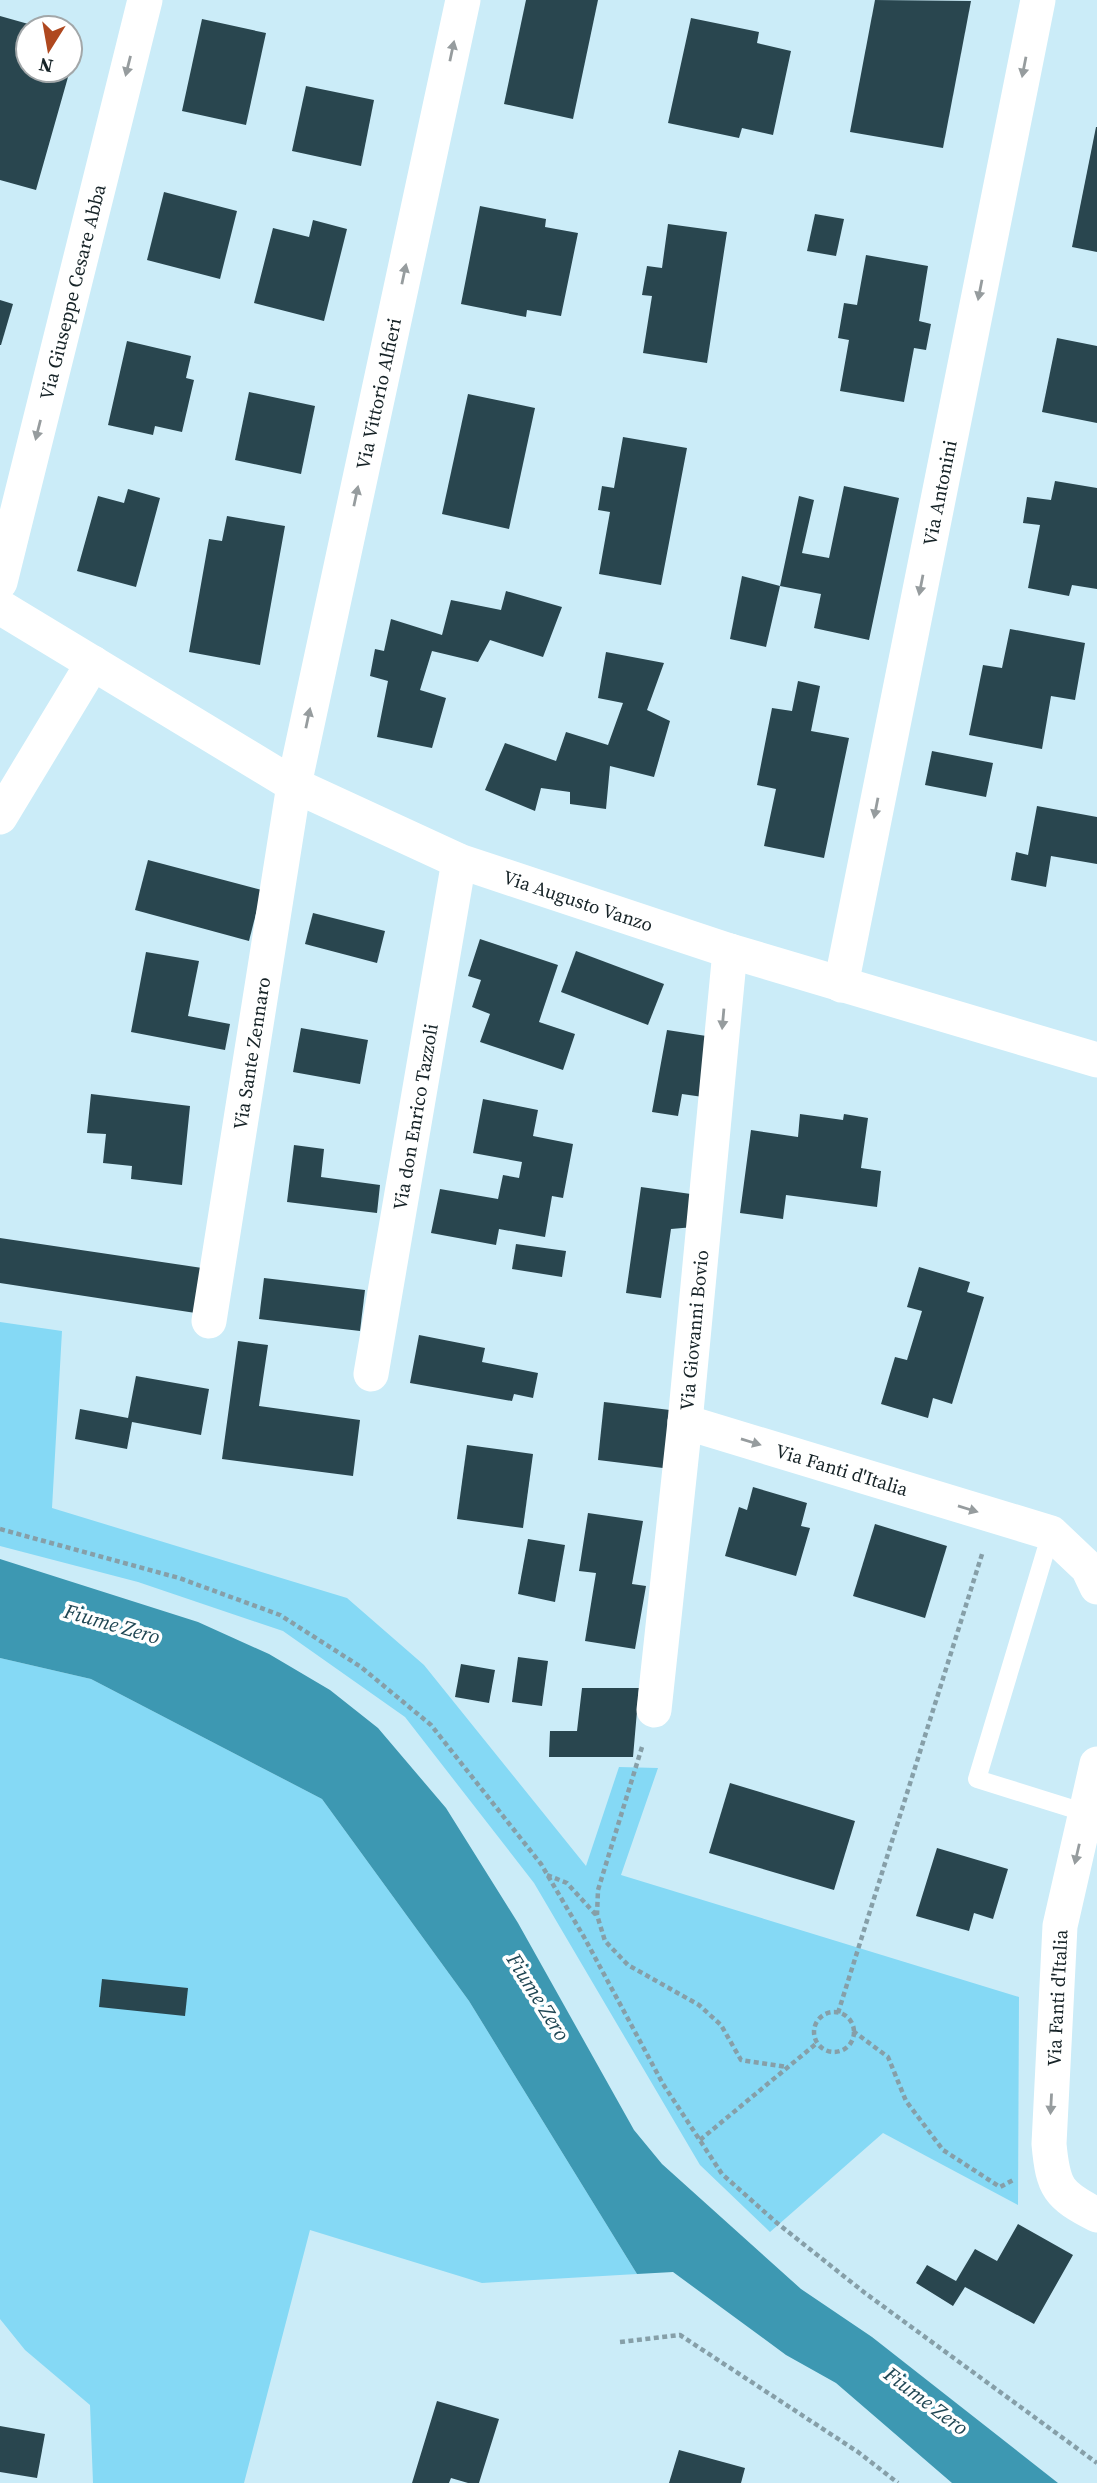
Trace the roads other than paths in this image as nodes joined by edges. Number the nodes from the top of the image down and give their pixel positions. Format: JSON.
{"nodes":[{"id":1,"x":145,"y":0,"type":"edge"},
{"id":2,"x":463,"y":0,"type":"edge"},
{"id":3,"x":1038,"y":0,"type":"edge"},
{"id":4,"x":0,"y":582,"type":"edge"},
{"id":5,"x":0,"y":607,"type":"edge"},
{"id":6,"x":93,"y":663,"type":"junction"},
{"id":7,"x":294,"y":785,"type":"junction"},
{"id":8,"x":0,"y":817,"type":"edge"},
{"id":9,"x":459,"y":860,"type":"junction"},
{"id":10,"x":730,"y":951,"type":"junction"},
{"id":11,"x":841,"y":985,"type":"junction"},
{"id":12,"x":1097,"y":1060,"type":"edge"},
{"id":13,"x":209,"y":1321,"type":"dead end"},
{"id":14,"x":371,"y":1374,"type":"dead end"},
{"id":15,"x":685,"y":1422,"type":"junction"},
{"id":16,"x":1051,"y":1533,"type":"junction"},
{"id":17,"x":1097,"y":1587,"type":"edge"},
{"id":18,"x":654,"y":1710,"type":"road end"},
{"id":19,"x":1097,"y":1764,"type":"edge"},
{"id":20,"x":1086,"y":1814,"type":"junction"},
{"id":21,"x":1097,"y":2214,"type":"edge"}],
"edges":[{"from":1,"to":4,"type":"street","name":"Via Giuseppe Cesare Abba","one_way":true},
{"from":7,"to":2,"type":"street","name":"Via Vittorio Alfieri","one_way":true},
{"from":3,"to":11,"type":"street","name":"Via Antonini","one_way":true},
{"from":5,"to":6,"type":"street","name":"Via Augusto Vanzo"},
{"from":6,"to":7,"type":"street","name":"Via Augusto Vanzo"},
{"from":6,"to":8,"type":"street"},
{"from":7,"to":9,"type":"street","name":"Via Augusto Vanzo"},
{"from":7,"to":13,"type":"street","name":"Via Sante Zennaro"},
{"from":9,"to":10,"type":"street","name":"Via Augusto Vanzo"},
{"from":9,"to":14,"type":"street","name":"Via don Enrico Tazzoli"},
{"from":10,"to":11,"type":"street","name":"Via Augusto Vanzo"},
{"from":10,"to":15,"type":"street","name":"Via Giovanni Bovio","one_way":true},
{"from":11,"to":12,"type":"street","name":"Via Augusto Vanzo"},
{"from":15,"to":16,"type":"street","name":"Via Fanti d'Italia","one_way":true},
{"from":15,"to":18,"type":"street","name":"Via Giovanni Bovio"},
{"from":16,"to":17,"type":"street","name":"Via Fanti d'Italia"},
{"from":16,"to":20,"type":"lane"},
{"from":19,"to":20,"type":"street","name":"Via Fanti d'Italia"},
{"from":20,"to":21,"type":"street","name":"Via Fanti d'Italia","one_way":true}]}
